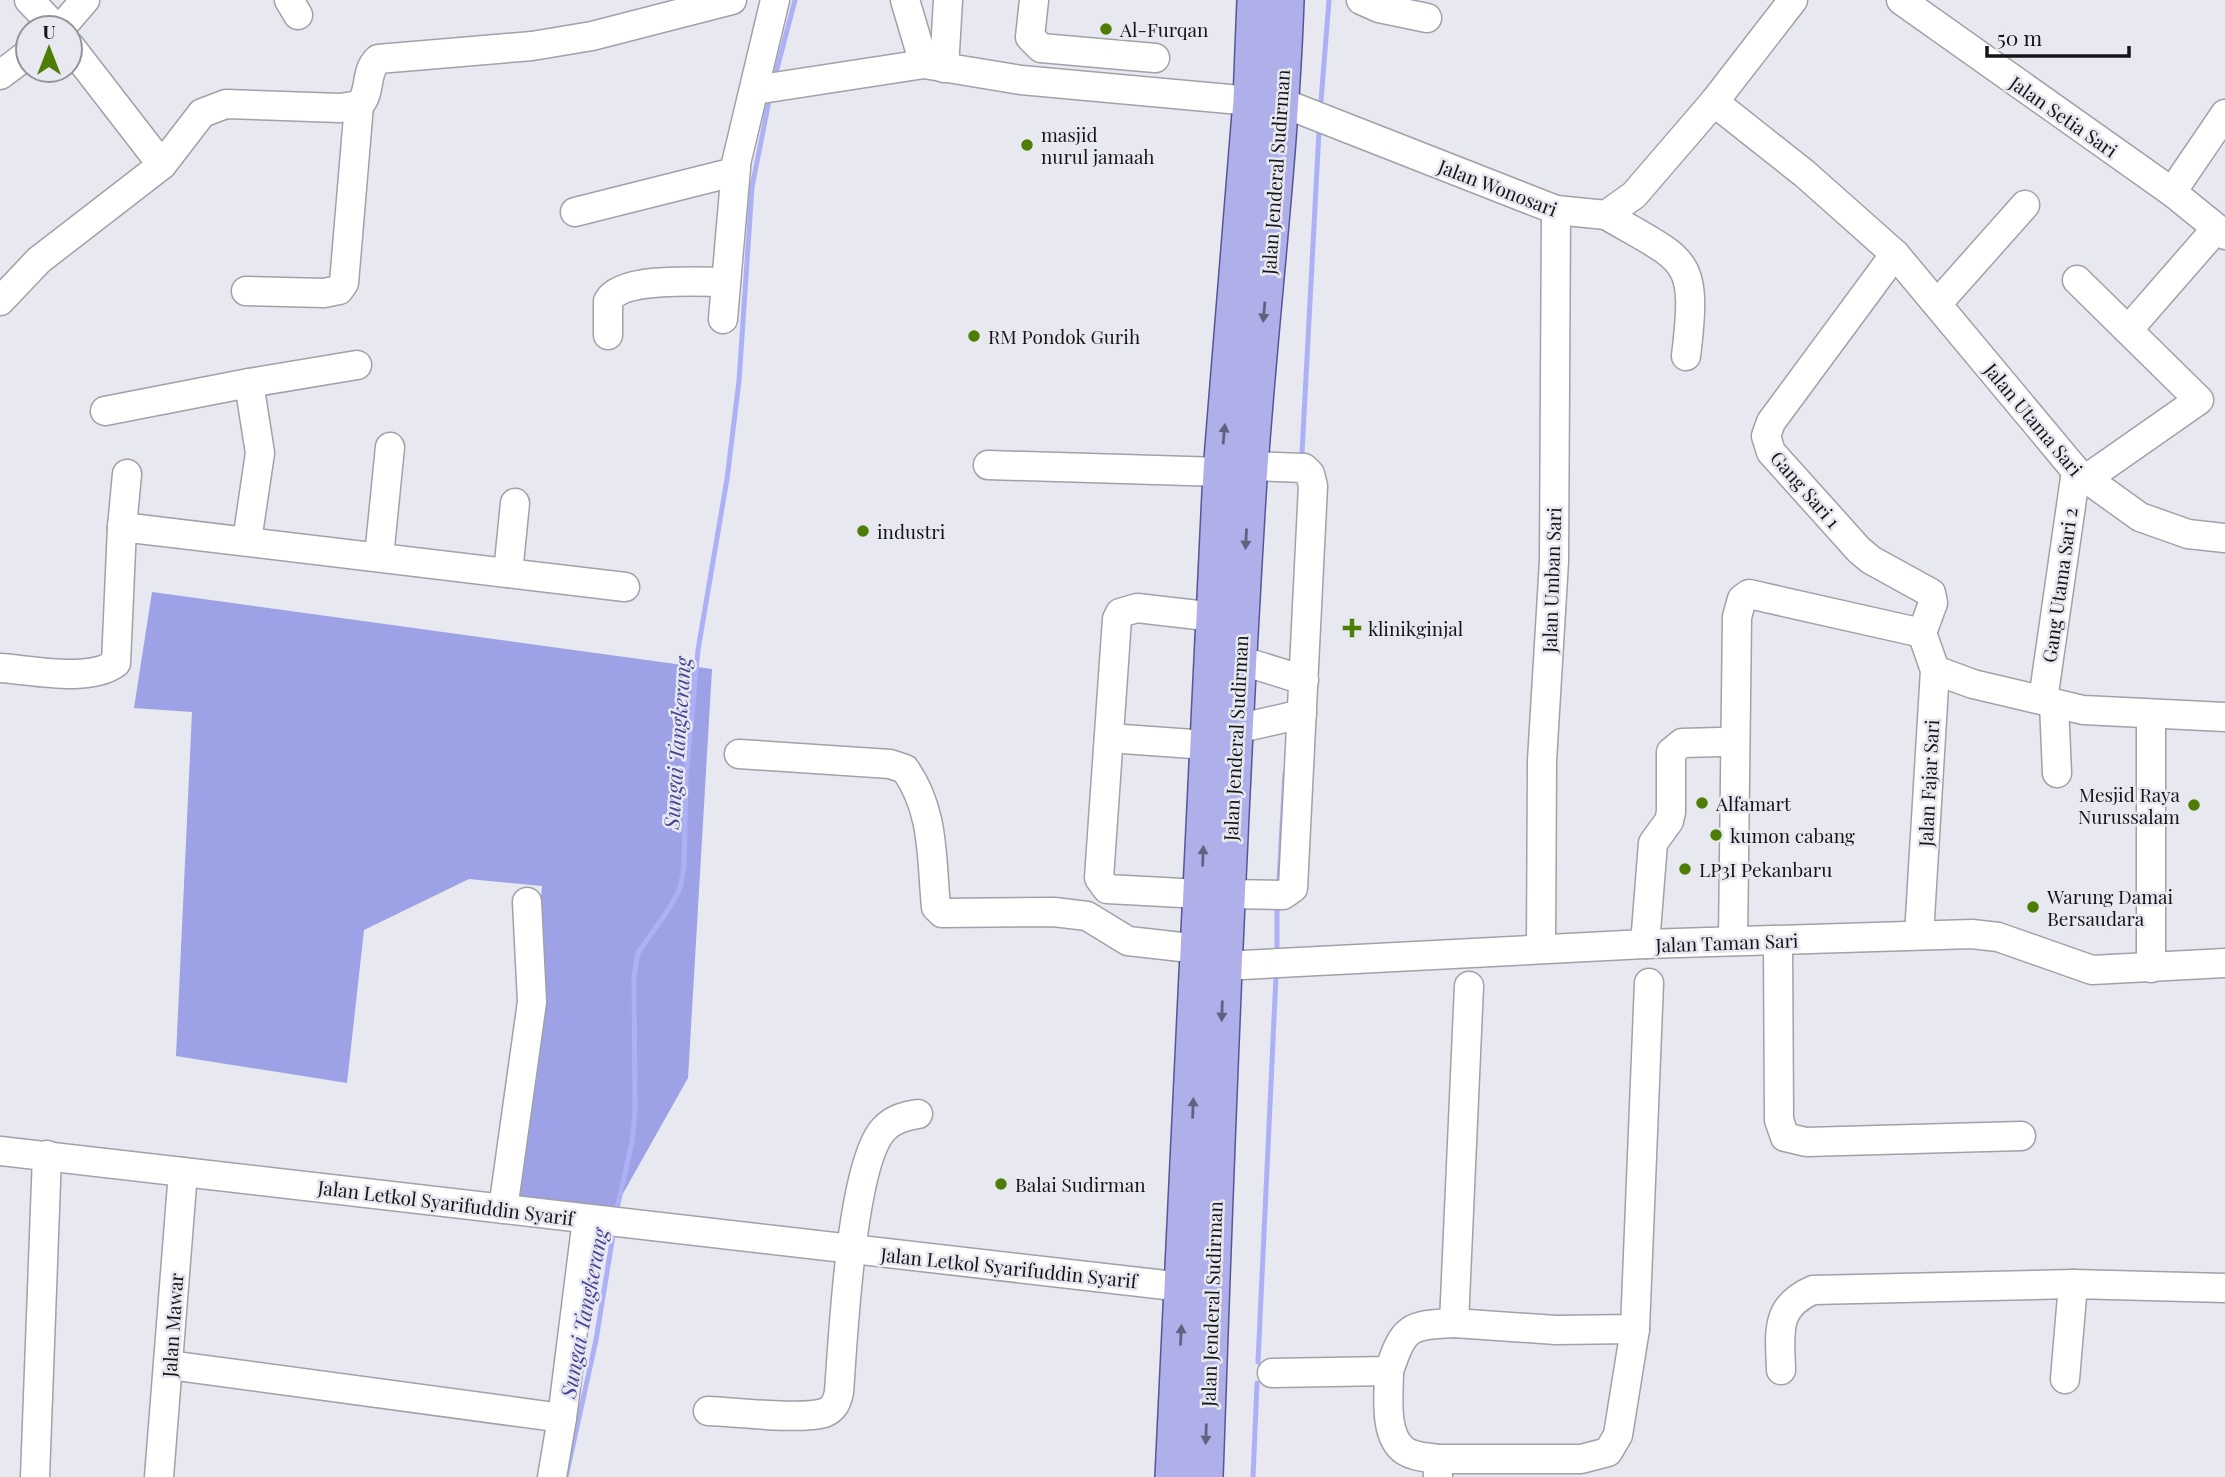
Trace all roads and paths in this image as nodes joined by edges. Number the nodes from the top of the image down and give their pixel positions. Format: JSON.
{"nodes":[{"id":1,"x":29,"y":0,"type":"edge"},
{"id":2,"x":85,"y":0,"type":"edge"},
{"id":3,"x":732,"y":0,"type":"edge"},
{"id":4,"x":775,"y":0,"type":"edge"},
{"id":5,"x":905,"y":0,"type":"edge"},
{"id":6,"x":948,"y":0,"type":"edge"},
{"id":7,"x":1034,"y":0,"type":"edge"},
{"id":8,"x":1255,"y":0,"type":"edge"},
{"id":9,"x":1286,"y":0,"type":"edge"},
{"id":10,"x":1361,"y":0,"type":"edge"},
{"id":11,"x":1793,"y":0,"type":"edge"},
{"id":12,"x":1901,"y":0,"type":"edge"},
{"id":13,"x":44,"y":14,"type":"edge"},
{"id":14,"x":72,"y":14,"type":"edge"},
{"id":15,"x":1427,"y":18,"type":"dead end"},
{"id":16,"x":1154,"y":58,"type":"dead end"},
{"id":17,"x":84,"y":64,"type":"edge"},
{"id":18,"x":934,"y":66,"type":"junction"},
{"id":19,"x":755,"y":90,"type":"junction"},
{"id":20,"x":1267,"y":102,"type":"junction"},
{"id":21,"x":1714,"y":102,"type":"junction"},
{"id":22,"x":359,"y":105,"type":"junction"},
{"id":23,"x":2225,"y":114,"type":"edge"},
{"id":24,"x":162,"y":165,"type":"junction"},
{"id":25,"x":736,"y":168,"type":"junction"},
{"id":26,"x":2172,"y":192,"type":"junction"},
{"id":27,"x":2025,"y":205,"type":"dead end"},
{"id":28,"x":1556,"y":210,"type":"junction"},
{"id":29,"x":575,"y":212,"type":"dead end"},
{"id":30,"x":1606,"y":215,"type":"junction"},
{"id":31,"x":2221,"y":232,"type":"edge"},
{"id":32,"x":1895,"y":254,"type":"junction"},
{"id":33,"x":2077,"y":280,"type":"dead end"},
{"id":34,"x":726,"y":282,"type":"junction"},
{"id":35,"x":246,"y":291,"type":"dead end"},
{"id":36,"x":0,"y":301,"type":"edge"},
{"id":37,"x":1938,"y":303,"type":"junction"},
{"id":38,"x":723,"y":319,"type":"dead end"},
{"id":39,"x":2128,"y":330,"type":"junction"},
{"id":40,"x":608,"y":335,"type":"dead end"},
{"id":41,"x":1686,"y":356,"type":"dead end"},
{"id":42,"x":357,"y":365,"type":"dead end"},
{"id":43,"x":249,"y":383,"type":"junction"},
{"id":44,"x":105,"y":411,"type":"dead end"},
{"id":45,"x":390,"y":447,"type":"dead end"},
{"id":46,"x":988,"y":464,"type":"dead end"},
{"id":47,"x":1236,"y":469,"type":"junction"},
{"id":48,"x":127,"y":474,"type":"dead end"},
{"id":49,"x":2081,"y":475,"type":"junction"},
{"id":50,"x":514,"y":503,"type":"dead end"},
{"id":51,"x":122,"y":527,"type":"junction"},
{"id":52,"x":2225,"y":538,"type":"edge"},
{"id":53,"x":247,"y":541,"type":"junction"},
{"id":54,"x":379,"y":557,"type":"junction"},
{"id":55,"x":508,"y":573,"type":"junction"},
{"id":56,"x":625,"y":587,"type":"dead end"},
{"id":57,"x":1215,"y":617,"type":"junction"},
{"id":58,"x":1922,"y":633,"type":"junction"},
{"id":59,"x":1239,"y":660,"type":"junction"},
{"id":60,"x":0,"y":668,"type":"edge"},
{"id":61,"x":1935,"y":670,"type":"junction"},
{"id":62,"x":1294,"y":677,"type":"junction"},
{"id":63,"x":2048,"y":702,"type":"junction"},
{"id":64,"x":2151,"y":714,"type":"junction"},
{"id":65,"x":1292,"y":717,"type":"junction"},
{"id":66,"x":2225,"y":717,"type":"edge"},
{"id":67,"x":1221,"y":737,"type":"junction"},
{"id":68,"x":1109,"y":738,"type":"junction"},
{"id":69,"x":1720,"y":741,"type":"dead end"},
{"id":70,"x":739,"y":754,"type":"dead end"},
{"id":71,"x":2057,"y":773,"type":"dead end"},
{"id":72,"x":1214,"y":894,"type":"junction"},
{"id":73,"x":527,"y":902,"type":"dead end"},
{"id":74,"x":1919,"y":935,"type":"junction"},
{"id":75,"x":1733,"y":941,"type":"junction"},
{"id":76,"x":1779,"y":941,"type":"junction"},
{"id":77,"x":1644,"y":944,"type":"junction"},
{"id":78,"x":1541,"y":949,"type":"junction"},
{"id":79,"x":1211,"y":957,"type":"junction"},
{"id":80,"x":2225,"y":963,"type":"edge"},
{"id":81,"x":2151,"y":968,"type":"junction"},
{"id":82,"x":1649,"y":983,"type":"dead end"},
{"id":83,"x":1469,"y":986,"type":"dead end"},
{"id":84,"x":918,"y":1114,"type":"dead end"},
{"id":85,"x":2021,"y":1136,"type":"dead end"},
{"id":86,"x":0,"y":1151,"type":"edge"},
{"id":87,"x":47,"y":1155,"type":"junction"},
{"id":88,"x":183,"y":1172,"type":"junction"},
{"id":89,"x":503,"y":1209,"type":"junction"},
{"id":90,"x":591,"y":1219,"type":"junction"},
{"id":91,"x":850,"y":1250,"type":"junction"},
{"id":92,"x":2073,"y":1284,"type":"junction"},
{"id":93,"x":1183,"y":1287,"type":"junction"},
{"id":94,"x":2225,"y":1288,"type":"edge"},
{"id":95,"x":1454,"y":1323,"type":"junction"},
{"id":96,"x":1635,"y":1329,"type":"junction"},
{"id":97,"x":169,"y":1365,"type":"junction"},
{"id":98,"x":1781,"y":1370,"type":"dead end"},
{"id":99,"x":1389,"y":1371,"type":"junction"},
{"id":100,"x":1272,"y":1373,"type":"dead end"},
{"id":101,"x":2064,"y":1379,"type":"dead end"},
{"id":102,"x":708,"y":1410,"type":"dead end"},
{"id":103,"x":562,"y":1418,"type":"junction"},
{"id":104,"x":1438,"y":1468,"type":"edge"},
{"id":105,"x":35,"y":1477,"type":"edge"},
{"id":106,"x":159,"y":1477,"type":"edge"},
{"id":107,"x":552,"y":1477,"type":"edge"},
{"id":108,"x":1173,"y":1477,"type":"edge"},
{"id":109,"x":1205,"y":1477,"type":"edge"}],
"edges":[{"from":1,"to":13,"type":"street"},
{"from":2,"to":14,"type":"street"},
{"from":3,"to":22,"type":"street"},
{"from":4,"to":19,"type":"street"},
{"from":5,"to":18,"type":"street"},
{"from":6,"to":18,"type":"street"},
{"from":7,"to":16,"type":"street"},
{"from":8,"to":20,"type":"main road","name":"Jalan Jenderal Sudirman"},
{"from":9,"to":20,"type":"main road","name":"Jalan Jenderal Sudirman"},
{"from":10,"to":15,"type":"street"},
{"from":11,"to":21,"type":"street"},
{"from":12,"to":26,"type":"street","name":"Jalan Setia Sari"},
{"from":17,"to":24,"type":"street"},
{"from":18,"to":19,"type":"street","name":"Jalan Wonosari"},
{"from":18,"to":20,"type":"street","name":"Jalan Wonosari"},
{"from":19,"to":25,"type":"street"},
{"from":20,"to":28,"type":"street","name":"Jalan Wonosari"},
{"from":20,"to":47,"type":"main road","name":"Jalan Jenderal Sudirman"},
{"from":21,"to":30,"type":"street"},
{"from":21,"to":32,"type":"street","name":"Jalan Utama Sari"},
{"from":22,"to":24,"type":"street"},
{"from":22,"to":35,"type":"street"},
{"from":23,"to":26,"type":"street"},
{"from":24,"to":36,"type":"street"},
{"from":25,"to":29,"type":"street"},
{"from":25,"to":34,"type":"street"},
{"from":26,"to":31,"type":"street","name":"Jalan Setia Sari"},
{"from":27,"to":37,"type":"street"},
{"from":28,"to":30,"type":"street","name":"Jalan Wonosari"},
{"from":28,"to":78,"type":"street","name":"Jalan Umban Sari"},
{"from":30,"to":41,"type":"street"},
{"from":31,"to":39,"type":"street"},
{"from":32,"to":37,"type":"street","name":"Jalan Utama Sari"},
{"from":32,"to":58,"type":"street","name":"Gang Sari 1"},
{"from":33,"to":39,"type":"street"},
{"from":34,"to":38,"type":"street"},
{"from":34,"to":40,"type":"street"},
{"from":37,"to":49,"type":"street","name":"Jalan Utama Sari"},
{"from":39,"to":49,"type":"street"},
{"from":42,"to":43,"type":"street"},
{"from":43,"to":44,"type":"street"},
{"from":43,"to":53,"type":"street"},
{"from":45,"to":54,"type":"street"},
{"from":46,"to":47,"type":"street"},
{"from":47,"to":57,"type":"main road","name":"Jalan Jenderal Sudirman"},
{"from":47,"to":59,"type":"main road","name":"Jalan Jenderal Sudirman","one_way":true},
{"from":47,"to":62,"type":"street"},
{"from":48,"to":51,"type":"street"},
{"from":49,"to":52,"type":"street","name":"Jalan Utama Sari"},
{"from":49,"to":63,"type":"street","name":"Gang Utama Sari 2"},
{"from":50,"to":55,"type":"street"},
{"from":51,"to":53,"type":"street"},
{"from":51,"to":60,"type":"street"},
{"from":53,"to":54,"type":"street"},
{"from":54,"to":55,"type":"street"},
{"from":55,"to":56,"type":"street"},
{"from":57,"to":67,"type":"main road","name":"Jalan Jenderal Sudirman"},
{"from":57,"to":68,"type":"street"},
{"from":58,"to":61,"type":"street","name":"Jalan Fajar Sari"},
{"from":58,"to":75,"type":"street"},
{"from":59,"to":62,"type":"street"},
{"from":59,"to":67,"type":"main road","name":"Jalan Jenderal Sudirman"},
{"from":61,"to":63,"type":"street"},
{"from":61,"to":74,"type":"street","name":"Jalan Fajar Sari"},
{"from":62,"to":65,"type":"street"},
{"from":63,"to":64,"type":"street"},
{"from":63,"to":71,"type":"street","name":"Gang Utama Sari 2"},
{"from":64,"to":66,"type":"street"},
{"from":64,"to":81,"type":"street"},
{"from":65,"to":67,"type":"street"},
{"from":65,"to":72,"type":"street"},
{"from":67,"to":68,"type":"street"},
{"from":67,"to":72,"type":"main road","name":"Jalan Jenderal Sudirman"},
{"from":68,"to":72,"type":"street"},
{"from":69,"to":77,"type":"street"},
{"from":70,"to":79,"type":"street","name":"Jalan Taman Sari"},
{"from":72,"to":79,"type":"main road","name":"Jalan Jenderal Sudirman"},
{"from":73,"to":89,"type":"street"},
{"from":74,"to":76,"type":"street","name":"Jalan Taman Sari"},
{"from":74,"to":81,"type":"street","name":"Jalan Taman Sari"},
{"from":75,"to":76,"type":"street","name":"Jalan Taman Sari"},
{"from":75,"to":77,"type":"street","name":"Jalan Taman Sari"},
{"from":76,"to":85,"type":"street"},
{"from":77,"to":78,"type":"street","name":"Jalan Taman Sari"},
{"from":78,"to":79,"type":"street","name":"Jalan Taman Sari"},
{"from":93,"to":79,"type":"main road","name":"Jalan Jenderal Sudirman","one_way":true},
{"from":79,"to":109,"type":"main road","name":"Jalan Jenderal Sudirman","one_way":true},
{"from":80,"to":81,"type":"street","name":"Jalan Taman Sari"},
{"from":82,"to":96,"type":"street"},
{"from":83,"to":95,"type":"street"},
{"from":84,"to":91,"type":"street"},
{"from":86,"to":87,"type":"street","name":"Jalan Letkol Syarifuddin Syarif"},
{"from":87,"to":88,"type":"street","name":"Jalan Letkol Syarifuddin Syarif"},
{"from":87,"to":105,"type":"street"},
{"from":88,"to":89,"type":"street","name":"Jalan Letkol Syarifuddin Syarif"},
{"from":88,"to":97,"type":"street","name":"Jalan Mawar"},
{"from":89,"to":90,"type":"street","name":"Jalan Letkol Syarifuddin Syarif"},
{"from":90,"to":91,"type":"street","name":"Jalan Letkol Syarifuddin Syarif"},
{"from":90,"to":103,"type":"street"},
{"from":91,"to":93,"type":"street","name":"Jalan Letkol Syarifuddin Syarif"},
{"from":91,"to":102,"type":"street"},
{"from":92,"to":94,"type":"street"},
{"from":92,"to":98,"type":"street"},
{"from":92,"to":101,"type":"street"},
{"from":108,"to":93,"type":"main road","name":"Jalan Jenderal Sudirman","one_way":true},
{"from":95,"to":96,"type":"street"},
{"from":95,"to":99,"type":"street"},
{"from":96,"to":104,"type":"street"},
{"from":97,"to":103,"type":"street"},
{"from":97,"to":106,"type":"street","name":"Jalan Mawar"},
{"from":99,"to":100,"type":"street"},
{"from":99,"to":104,"type":"street"},
{"from":103,"to":107,"type":"street"}]}
